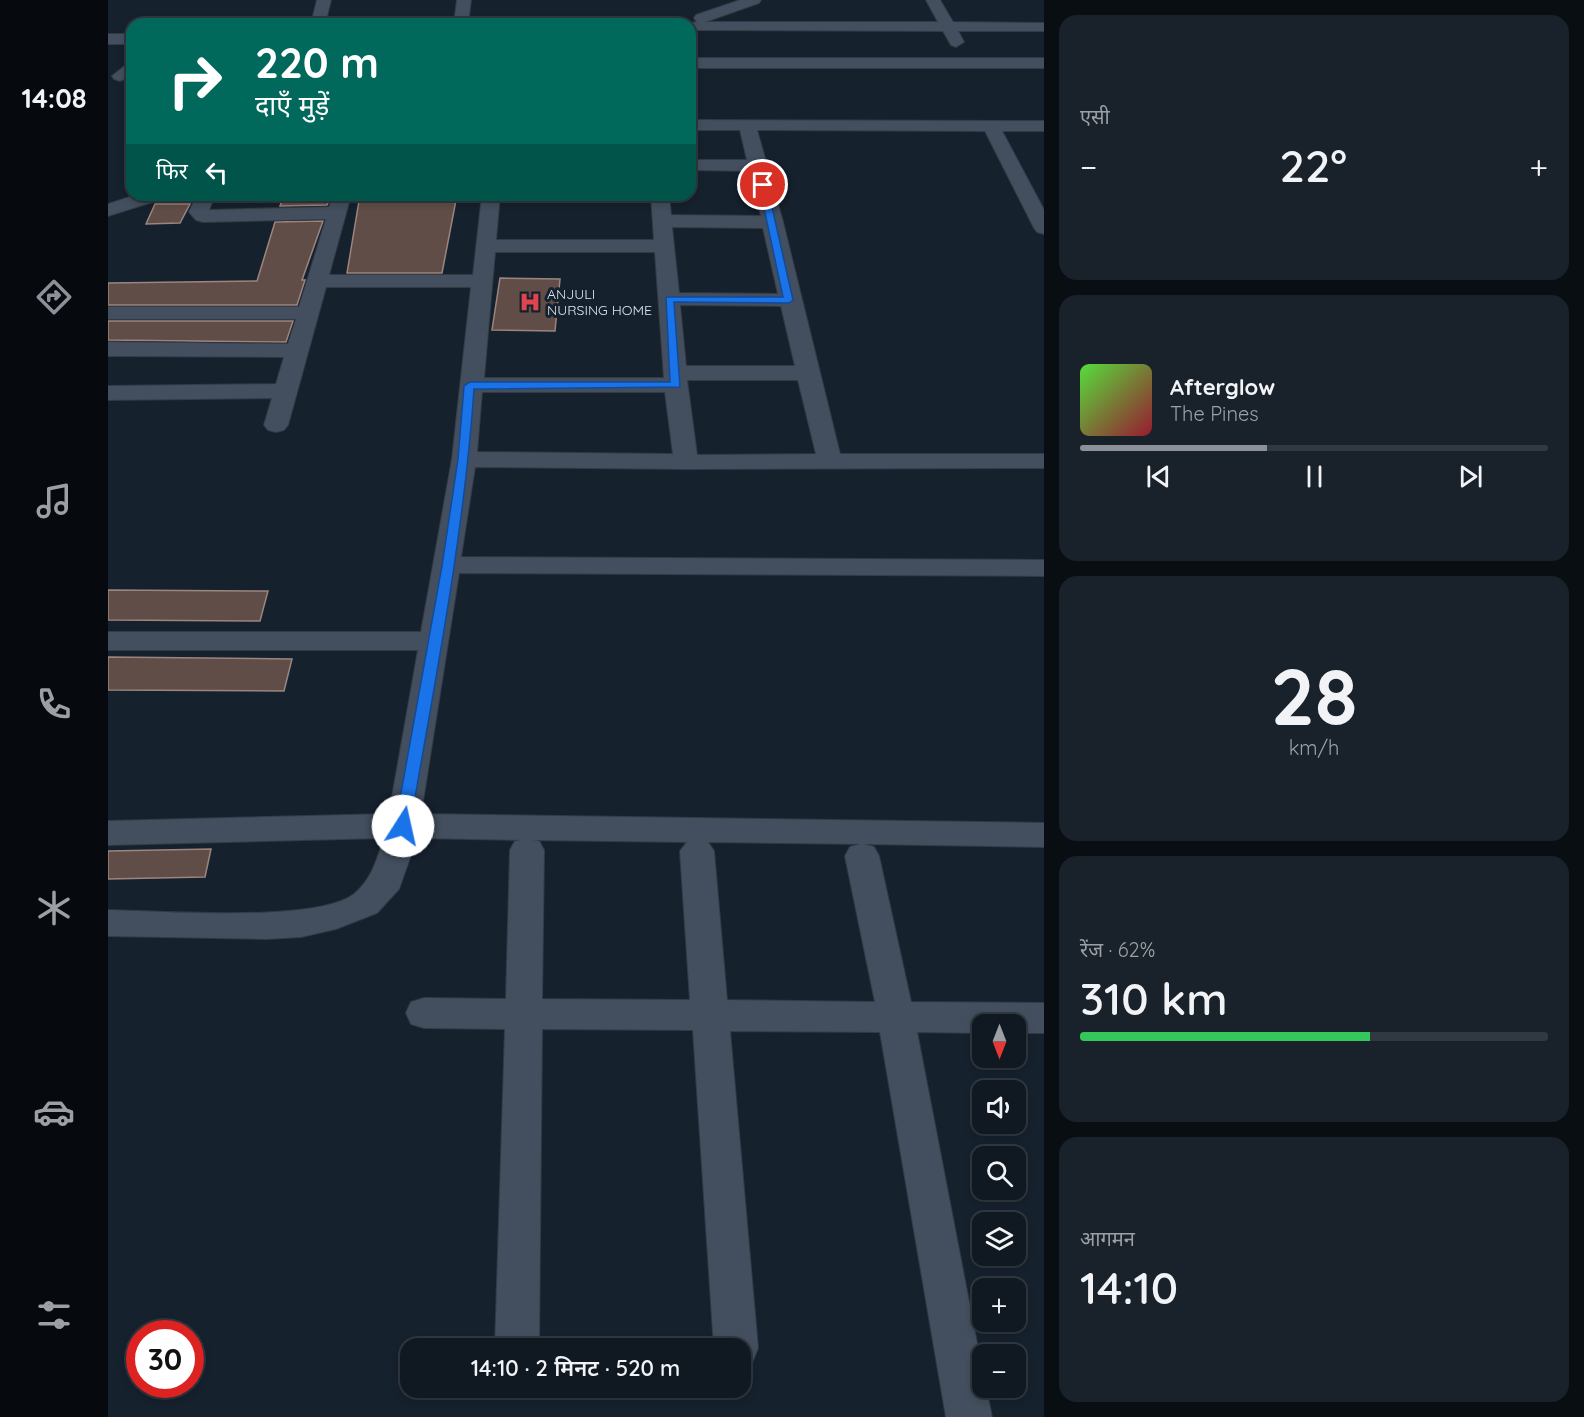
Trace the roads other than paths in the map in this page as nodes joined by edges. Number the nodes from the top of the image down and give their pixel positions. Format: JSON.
{"nodes":[{"id":1,"x":324,"y":0,"type":"edge"},
{"id":2,"x":464,"y":0,"type":"edge"},
{"id":3,"x":754,"y":0,"type":"edge"},
{"id":4,"x":933,"y":0,"type":"edge"},
{"id":5,"x":318,"y":18,"type":"edge"},
{"id":6,"x":462,"y":18,"type":"edge"},
{"id":7,"x":696,"y":20,"type":"edge"},
{"id":8,"x":696,"y":26,"type":"edge"},
{"id":9,"x":1044,"y":27,"type":"edge"},
{"id":10,"x":696,"y":37,"type":"edge"},
{"id":11,"x":1044,"y":37,"type":"edge"},
{"id":12,"x":108,"y":39,"type":"edge"},
{"id":13,"x":126,"y":39,"type":"edge"},
{"id":14,"x":957,"y":39,"type":"junction"},
{"id":15,"x":126,"y":45,"type":"edge"},
{"id":16,"x":934,"y":45,"type":"dead end"},
{"id":17,"x":108,"y":46,"type":"edge"},
{"id":18,"x":696,"y":63,"type":"edge"},
{"id":19,"x":966,"y":63,"type":"junction"},
{"id":20,"x":1044,"y":63,"type":"edge"},
{"id":21,"x":696,"y":125,"type":"edge"},
{"id":22,"x":747,"y":125,"type":"junction"},
{"id":23,"x":991,"y":126,"type":"junction"},
{"id":24,"x":1044,"y":126,"type":"edge"},
{"id":25,"x":696,"y":165,"type":"edge"},
{"id":26,"x":758,"y":166,"type":"junction"},
{"id":27,"x":136,"y":201,"type":"edge"},
{"id":28,"x":204,"y":201,"type":"edge"},
{"id":29,"x":490,"y":201,"type":"edge"},
{"id":30,"x":660,"y":201,"type":"edge"},
{"id":31,"x":340,"y":204,"type":"edge"},
{"id":32,"x":108,"y":210,"type":"edge"},
{"id":33,"x":661,"y":221,"type":"junction"},
{"id":34,"x":772,"y":222,"type":"junction"},
{"id":35,"x":1044,"y":228,"type":"edge"},
{"id":36,"x":485,"y":246,"type":"junction"},
{"id":37,"x":664,"y":246,"type":"junction"},
{"id":38,"x":317,"y":281,"type":"junction"},
{"id":39,"x":481,"y":281,"type":"junction"},
{"id":40,"x":669,"y":299,"type":"junction"},
{"id":41,"x":789,"y":300,"type":"junction"},
{"id":42,"x":108,"y":313,"type":"edge"},
{"id":43,"x":307,"y":314,"type":"junction"},
{"id":44,"x":108,"y":349,"type":"edge"},
{"id":45,"x":299,"y":351,"type":"junction"},
{"id":46,"x":806,"y":372,"type":"junction"},
{"id":47,"x":676,"y":379,"type":"junction"},
{"id":48,"x":470,"y":386,"type":"junction"},
{"id":49,"x":286,"y":391,"type":"junction"},
{"id":50,"x":108,"y":393,"type":"edge"},
{"id":51,"x":276,"y":425,"type":"dead end"},
{"id":52,"x":464,"y":459,"type":"junction"},
{"id":53,"x":830,"y":461,"type":"junction"},
{"id":54,"x":1044,"y":461,"type":"edge"},
{"id":55,"x":686,"y":462,"type":"junction"},
{"id":56,"x":448,"y":566,"type":"junction"},
{"id":57,"x":1044,"y":568,"type":"edge"},
{"id":58,"x":108,"y":640,"type":"edge"},
{"id":59,"x":435,"y":641,"type":"junction"},
{"id":60,"x":403,"y":826,"type":"junction"},
{"id":61,"x":108,"y":832,"type":"edge"},
{"id":62,"x":1044,"y":835,"type":"edge"},
{"id":63,"x":527,"y":850,"type":"dead end"},
{"id":64,"x":698,"y":851,"type":"dead end"},
{"id":65,"x":862,"y":856,"type":"dead end"},
{"id":66,"x":108,"y":923,"type":"edge"},
{"id":67,"x":424,"y":1013,"type":"dead end"},
{"id":68,"x":522,"y":1014,"type":"junction"},
{"id":69,"x":712,"y":1016,"type":"junction"},
{"id":70,"x":896,"y":1017,"type":"junction"},
{"id":71,"x":1044,"y":1018,"type":"edge"},
{"id":72,"x":517,"y":1338,"type":"edge"},
{"id":73,"x":735,"y":1338,"type":"edge"},
{"id":74,"x":969,"y":1417,"type":"edge"}],
"edges":[{"from":1,"to":5,"type":"street"},
{"from":2,"to":6,"type":"street"},
{"from":3,"to":7,"type":"street"},
{"from":4,"to":14,"type":"street"},
{"from":8,"to":14,"type":"street"},
{"from":9,"to":14,"type":"street"},
{"from":10,"to":14,"type":"street"},
{"from":11,"to":14,"type":"street"},
{"from":12,"to":13,"type":"street"},
{"from":14,"to":16,"type":"street"},
{"from":14,"to":19,"type":"street"},
{"from":15,"to":17,"type":"street"},
{"from":18,"to":19,"type":"street"},
{"from":19,"to":20,"type":"street"},
{"from":21,"to":22,"type":"street"},
{"from":22,"to":23,"type":"street"},
{"from":22,"to":26,"type":"street"},
{"from":23,"to":24,"type":"street"},
{"from":23,"to":35,"type":"street"},
{"from":25,"to":26,"type":"street"},
{"from":26,"to":34,"type":"street"},
{"from":27,"to":32,"type":"street"},
{"from":28,"to":31,"type":"street"},
{"from":29,"to":36,"type":"street"},
{"from":30,"to":33,"type":"street"},
{"from":31,"to":38,"type":"street"},
{"from":33,"to":34,"type":"street"},
{"from":33,"to":37,"type":"street"},
{"from":34,"to":41,"type":"street"},
{"from":36,"to":37,"type":"street"},
{"from":36,"to":39,"type":"street"},
{"from":37,"to":40,"type":"street"},
{"from":38,"to":39,"type":"street"},
{"from":38,"to":43,"type":"street"},
{"from":39,"to":48,"type":"street"},
{"from":40,"to":41,"type":"street"},
{"from":40,"to":47,"type":"street"},
{"from":41,"to":46,"type":"street"},
{"from":42,"to":43,"type":"street"},
{"from":43,"to":45,"type":"street"},
{"from":44,"to":45,"type":"street"},
{"from":45,"to":49,"type":"street"},
{"from":46,"to":47,"type":"street"},
{"from":46,"to":53,"type":"street"},
{"from":47,"to":48,"type":"street"},
{"from":47,"to":55,"type":"street"},
{"from":48,"to":52,"type":"street"},
{"from":49,"to":50,"type":"street"},
{"from":49,"to":51,"type":"street"},
{"from":52,"to":55,"type":"street"},
{"from":52,"to":56,"type":"street"},
{"from":53,"to":54,"type":"street"},
{"from":53,"to":55,"type":"street"},
{"from":56,"to":57,"type":"street"},
{"from":56,"to":59,"type":"street"},
{"from":58,"to":59,"type":"street"},
{"from":59,"to":60,"type":"street"},
{"from":60,"to":61,"type":"street"},
{"from":60,"to":62,"type":"street"},
{"from":60,"to":66,"type":"street"},
{"from":63,"to":68,"type":"street"},
{"from":64,"to":69,"type":"street"},
{"from":65,"to":70,"type":"street"},
{"from":67,"to":68,"type":"street"},
{"from":68,"to":69,"type":"street"},
{"from":68,"to":72,"type":"street"},
{"from":69,"to":70,"type":"street"},
{"from":69,"to":73,"type":"street"},
{"from":70,"to":71,"type":"street"},
{"from":70,"to":74,"type":"street"}]}
